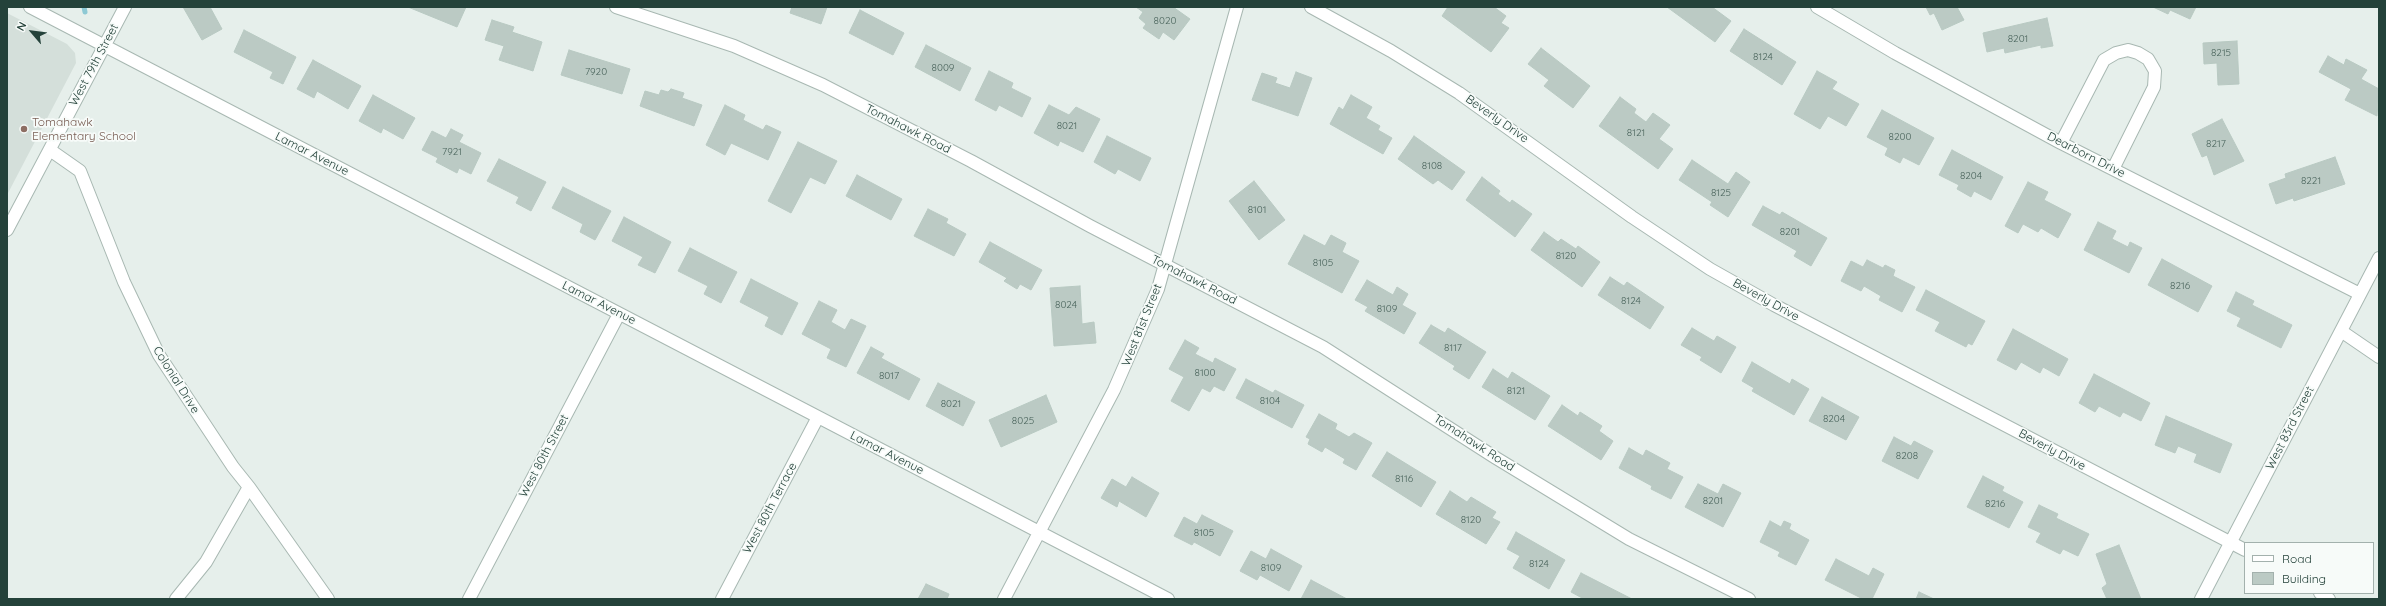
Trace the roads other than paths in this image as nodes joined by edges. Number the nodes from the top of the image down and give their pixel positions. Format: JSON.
{"nodes":[{"id":1,"x":30,"y":7,"type":"edge"},
{"id":2,"x":125,"y":7,"type":"edge"},
{"id":3,"x":616,"y":7,"type":"edge"},
{"id":4,"x":1237,"y":7,"type":"edge"},
{"id":5,"x":1311,"y":7,"type":"edge"},
{"id":6,"x":1817,"y":7,"type":"edge"},
{"id":7,"x":1833,"y":12,"type":"edge"},
{"id":8,"x":104,"y":46,"type":"junction"},
{"id":9,"x":2061,"y":143,"type":"junction"},
{"id":10,"x":50,"y":150,"type":"junction"},
{"id":11,"x":2113,"y":169,"type":"junction"},
{"id":12,"x":7,"y":230,"type":"edge"},
{"id":13,"x":2379,"y":258,"type":"edge"},
{"id":14,"x":1165,"y":264,"type":"junction"},
{"id":15,"x":2360,"y":294,"type":"junction"},
{"id":16,"x":619,"y":314,"type":"junction"},
{"id":17,"x":2341,"y":331,"type":"junction"},
{"id":18,"x":2379,"y":357,"type":"edge"},
{"id":19,"x":818,"y":417,"type":"junction"},
{"id":20,"x":249,"y":487,"type":"junction"},
{"id":21,"x":1039,"y":532,"type":"junction"},
{"id":22,"x":2231,"y":543,"type":"junction"},
{"id":23,"x":2244,"y":550,"type":"edge"},
{"id":24,"x":176,"y":599,"type":"edge"},
{"id":25,"x":328,"y":599,"type":"edge"},
{"id":26,"x":469,"y":599,"type":"edge"},
{"id":27,"x":722,"y":599,"type":"edge"},
{"id":28,"x":1004,"y":599,"type":"edge"},
{"id":29,"x":1168,"y":599,"type":"edge"},
{"id":30,"x":1749,"y":599,"type":"edge"},
{"id":31,"x":2201,"y":599,"type":"edge"}],
"edges":[{"from":1,"to":8,"type":"street","name":"Lamar Avenue"},
{"from":2,"to":8,"type":"street","name":"West 79th Street"},
{"from":3,"to":14,"type":"street","name":"Tomahawk Road"},
{"from":4,"to":14,"type":"street","name":"West 81st Street"},
{"from":5,"to":22,"type":"street","name":"Beverly Drive"},
{"from":6,"to":7,"type":"street","name":"Dearborn Drive"},
{"from":7,"to":9,"type":"street","name":"Dearborn Drive"},
{"from":8,"to":10,"type":"street","name":"West 79th Street"},
{"from":8,"to":16,"type":"street","name":"Lamar Avenue"},
{"from":9,"to":11,"type":"street","name":"Dearborn Drive"},
{"from":9,"to":11,"type":"street"},
{"from":10,"to":12,"type":"street","name":"West 79th Street"},
{"from":10,"to":20,"type":"street","name":"Colonial Drive"},
{"from":11,"to":15,"type":"street","name":"Dearborn Drive"},
{"from":13,"to":15,"type":"street","name":"West 83rd Street"},
{"from":14,"to":21,"type":"street","name":"West 81st Street"},
{"from":14,"to":30,"type":"street","name":"Tomahawk Road"},
{"from":15,"to":17,"type":"street","name":"West 83rd Street"},
{"from":16,"to":19,"type":"street","name":"Lamar Avenue"},
{"from":16,"to":26,"type":"street","name":"West 80th Street"},
{"from":17,"to":18,"type":"street"},
{"from":17,"to":22,"type":"street","name":"West 83rd Street"},
{"from":19,"to":21,"type":"street","name":"Lamar Avenue"},
{"from":19,"to":27,"type":"street","name":"West 80th Terrace"},
{"from":20,"to":24,"type":"street"},
{"from":20,"to":25,"type":"street","name":"Colonial Drive"},
{"from":21,"to":28,"type":"street","name":"West 81st Street"},
{"from":21,"to":29,"type":"street","name":"Lamar Avenue"},
{"from":22,"to":23,"type":"street","name":"Beverly Drive"},
{"from":22,"to":31,"type":"street","name":"West 83rd Street"}]}
